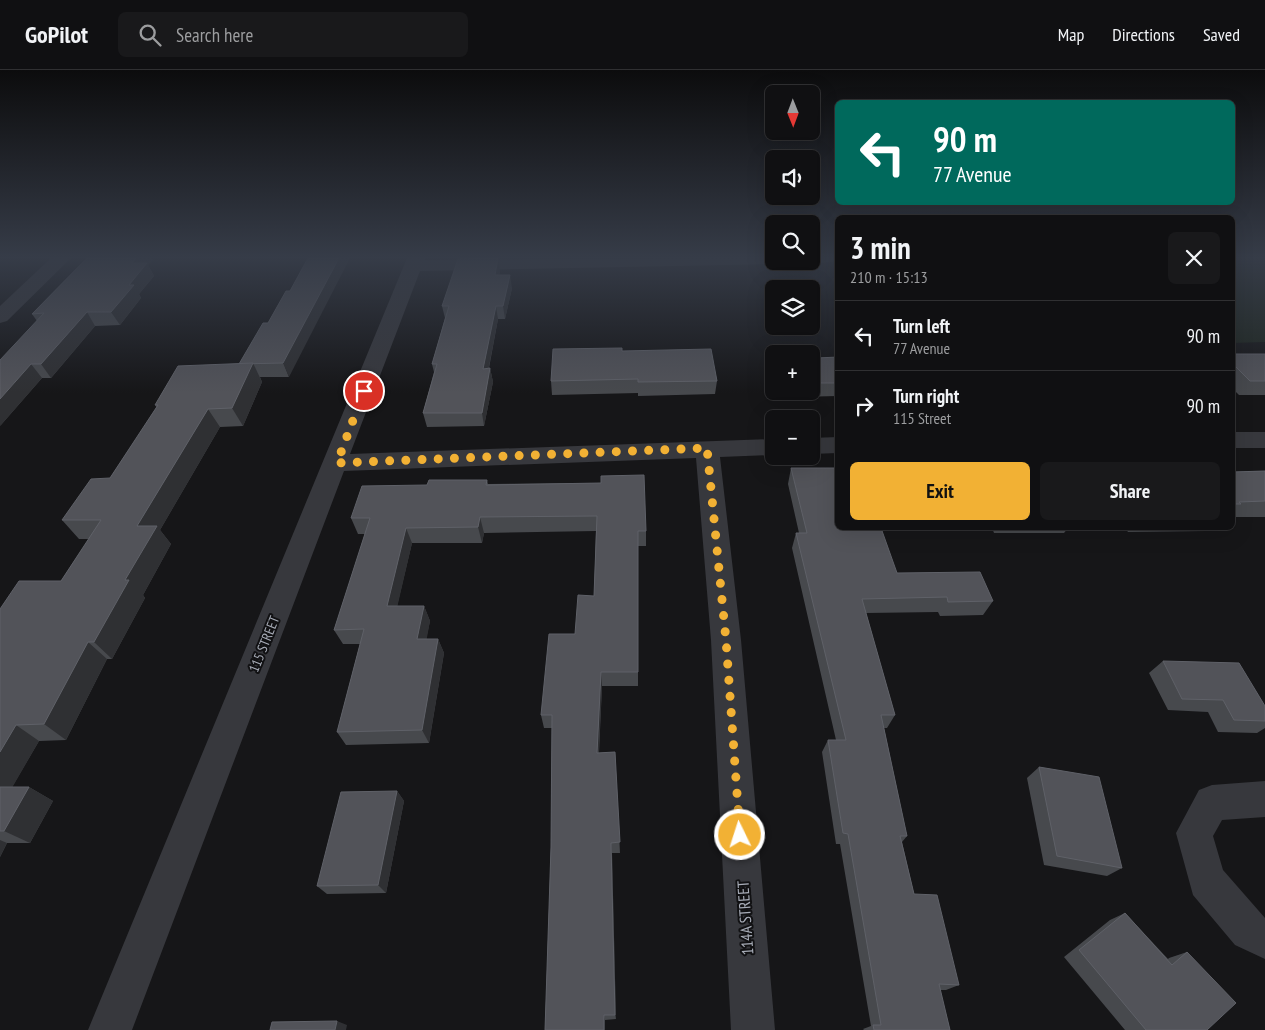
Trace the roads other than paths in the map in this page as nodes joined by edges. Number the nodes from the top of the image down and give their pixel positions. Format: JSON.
{"nodes":[{"id":1,"x":15,"y":303,"type":"edge"},
{"id":2,"x":398,"y":303,"type":"edge"},
{"id":3,"x":0,"y":317,"type":"edge"},
{"id":4,"x":1235,"y":440,"type":"edge"},
{"id":5,"x":1265,"y":440,"type":"edge"},
{"id":6,"x":835,"y":445,"type":"edge"},
{"id":7,"x":765,"y":446,"type":"edge"},
{"id":8,"x":820,"y":446,"type":"edge"},
{"id":9,"x":707,"y":448,"type":"junction"},
{"id":10,"x":337,"y":463,"type":"junction"},
{"id":11,"x":1265,"y":799,"type":"edge"},
{"id":12,"x":1265,"y":939,"type":"edge"},
{"id":13,"x":110,"y":1030,"type":"edge"},
{"id":14,"x":753,"y":1030,"type":"edge"}],
"edges":[{"from":1,"to":3,"type":"street"},
{"from":2,"to":10,"type":"street","name":"115 STREET"},
{"from":4,"to":5,"type":"street"},
{"from":6,"to":8,"type":"street"},
{"from":7,"to":9,"type":"street"},
{"from":9,"to":10,"type":"street"},
{"from":9,"to":14,"type":"street","name":"114A STREET"},
{"from":10,"to":13,"type":"street","name":"115 STREET"},
{"from":11,"to":12,"type":"street"}]}
